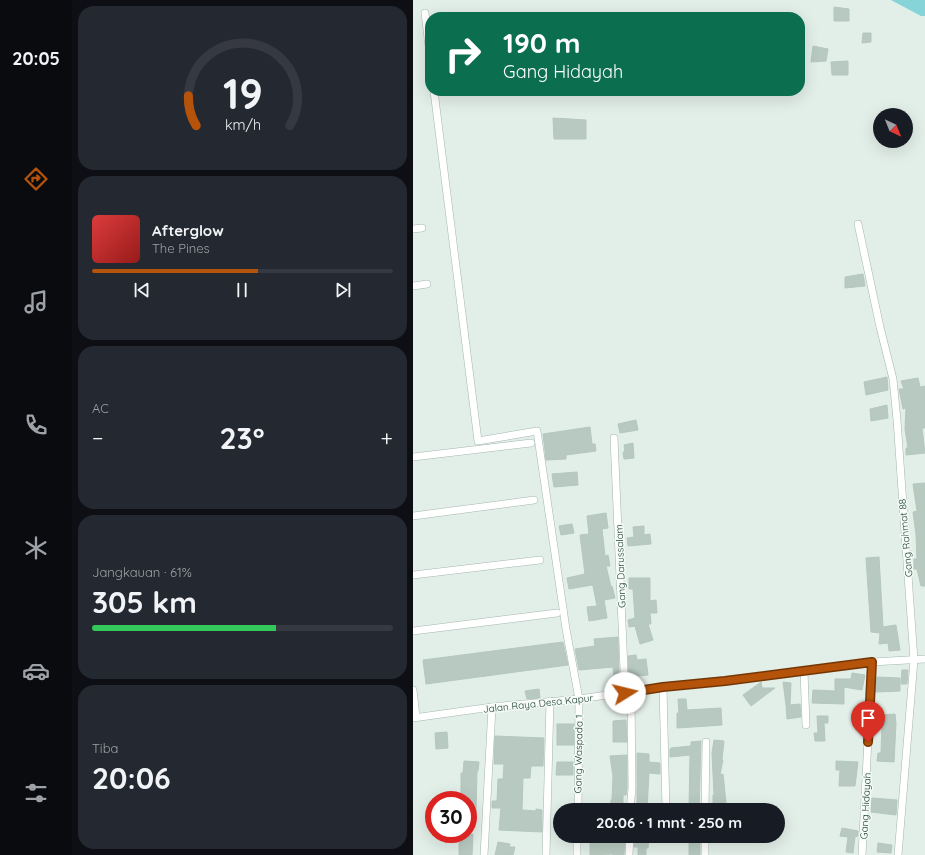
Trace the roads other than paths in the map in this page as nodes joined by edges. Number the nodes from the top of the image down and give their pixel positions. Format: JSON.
{"nodes":[{"id":1,"x":436,"y":96,"type":"edge"},
{"id":2,"x":858,"y":224,"type":"dead end"},
{"id":3,"x":422,"y":228,"type":"dead end"},
{"id":4,"x":413,"y":230,"type":"edge"},
{"id":5,"x":427,"y":284,"type":"dead end"},
{"id":6,"x":413,"y":286,"type":"edge"},
{"id":7,"x":615,"y":438,"type":"dead end"},
{"id":8,"x":531,"y":443,"type":"dead end"},
{"id":9,"x":413,"y":457,"type":"edge"},
{"id":10,"x":534,"y":500,"type":"dead end"},
{"id":11,"x":413,"y":516,"type":"edge"},
{"id":12,"x":540,"y":560,"type":"dead end"},
{"id":13,"x":413,"y":575,"type":"edge"},
{"id":14,"x":557,"y":613,"type":"dead end"},
{"id":15,"x":413,"y":631,"type":"edge"},
{"id":16,"x":925,"y":659,"type":"edge"},
{"id":17,"x":914,"y":660,"type":"junction"},
{"id":18,"x":872,"y":662,"type":"junction"},
{"id":19,"x":804,"y":671,"type":"junction"},
{"id":20,"x":663,"y":687,"type":"junction"},
{"id":21,"x":413,"y":690,"type":"edge"},
{"id":22,"x":628,"y":693,"type":"junction"},
{"id":23,"x":579,"y":699,"type":"junction"},
{"id":24,"x":550,"y":701,"type":"junction"},
{"id":25,"x":492,"y":707,"type":"junction"},
{"id":26,"x":415,"y":718,"type":"edge"},
{"id":27,"x":806,"y":725,"type":"dead end"},
{"id":28,"x":706,"y":742,"type":"dead end"},
{"id":29,"x":578,"y":803,"type":"edge"},
{"id":30,"x":631,"y":803,"type":"edge"},
{"id":31,"x":666,"y":803,"type":"edge"},
{"id":32,"x":705,"y":803,"type":"edge"},
{"id":33,"x":577,"y":843,"type":"edge"},
{"id":34,"x":630,"y":843,"type":"edge"},
{"id":35,"x":705,"y":843,"type":"edge"},
{"id":36,"x":484,"y":855,"type":"edge"},
{"id":37,"x":546,"y":855,"type":"edge"},
{"id":38,"x":577,"y":855,"type":"edge"},
{"id":39,"x":629,"y":855,"type":"edge"},
{"id":40,"x":705,"y":855,"type":"edge"},
{"id":41,"x":862,"y":855,"type":"edge"},
{"id":42,"x":898,"y":855,"type":"edge"}],
"edges":[{"from":1,"to":23,"type":"street","name":"Gang Waspada 1"},
{"from":2,"to":17,"type":"street","name":"Gang Rahmat 88"},
{"from":3,"to":4,"type":"street"},
{"from":5,"to":6,"type":"street"},
{"from":7,"to":22,"type":"street","name":"Gang Darussalam"},
{"from":8,"to":9,"type":"street"},
{"from":10,"to":11,"type":"street"},
{"from":12,"to":13,"type":"street"},
{"from":14,"to":15,"type":"street"},
{"from":16,"to":17,"type":"street","name":"Jalan Raya Desa Kapur"},
{"from":17,"to":18,"type":"street","name":"Jalan Raya Desa Kapur"},
{"from":17,"to":42,"type":"street","name":"Gang Rahmat 88"},
{"from":18,"to":19,"type":"street","name":"Jalan Raya Desa Kapur"},
{"from":18,"to":41,"type":"street","name":"Gang Hidayah"},
{"from":19,"to":20,"type":"street","name":"Jalan Raya Desa Kapur"},
{"from":19,"to":27,"type":"street"},
{"from":20,"to":22,"type":"street","name":"Jalan Raya Desa Kapur"},
{"from":20,"to":31,"type":"street"},
{"from":21,"to":26,"type":"street"},
{"from":22,"to":23,"type":"street","name":"Jalan Raya Desa Kapur"},
{"from":22,"to":30,"type":"street","name":"Gang Darussalam"},
{"from":23,"to":24,"type":"street","name":"Jalan Raya Desa Kapur"},
{"from":23,"to":29,"type":"street","name":"Gang Waspada 1"},
{"from":24,"to":25,"type":"street","name":"Jalan Raya Desa Kapur"},
{"from":24,"to":37,"type":"street"},
{"from":25,"to":26,"type":"street","name":"Jalan Raya Desa Kapur"},
{"from":25,"to":36,"type":"street"},
{"from":28,"to":32,"type":"street"},
{"from":33,"to":38,"type":"street"},
{"from":34,"to":39,"type":"street"},
{"from":35,"to":40,"type":"street"}]}
